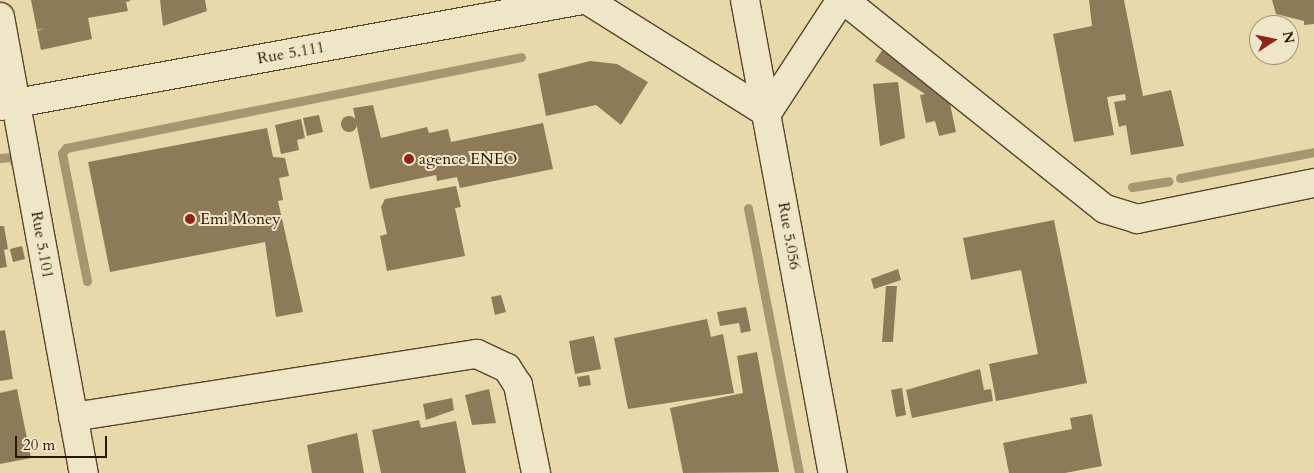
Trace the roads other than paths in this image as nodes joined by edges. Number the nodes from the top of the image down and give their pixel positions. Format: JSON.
{"nodes":[{"id":1,"x":582,"y":0,"type":"edge"},
{"id":2,"x":587,"y":0,"type":"edge"},
{"id":3,"x":745,"y":0,"type":"edge"},
{"id":4,"x":842,"y":0,"type":"edge"},
{"id":5,"x":0,"y":17,"type":"edge"},
{"id":6,"x":8,"y":104,"type":"edge"},
{"id":7,"x":767,"y":113,"type":"junction"},
{"id":8,"x":1314,"y":183,"type":"edge"},
{"id":9,"x":73,"y":416,"type":"junction"},
{"id":10,"x":84,"y":473,"type":"edge"},
{"id":11,"x":536,"y":473,"type":"edge"},
{"id":12,"x":833,"y":473,"type":"edge"}],
"edges":[{"from":1,"to":6,"type":"street","name":"Rue 5.111"},
{"from":2,"to":7,"type":"street"},
{"from":3,"to":7,"type":"street","name":"Rue 5.056"},
{"from":4,"to":7,"type":"street"},
{"from":4,"to":8,"type":"street"},
{"from":5,"to":6,"type":"street","name":"Rue 5.101"},
{"from":6,"to":9,"type":"street","name":"Rue 5.101"},
{"from":7,"to":12,"type":"street","name":"Rue 5.056"},
{"from":9,"to":10,"type":"street","name":"Rue 5.101"},
{"from":9,"to":11,"type":"street"}]}
